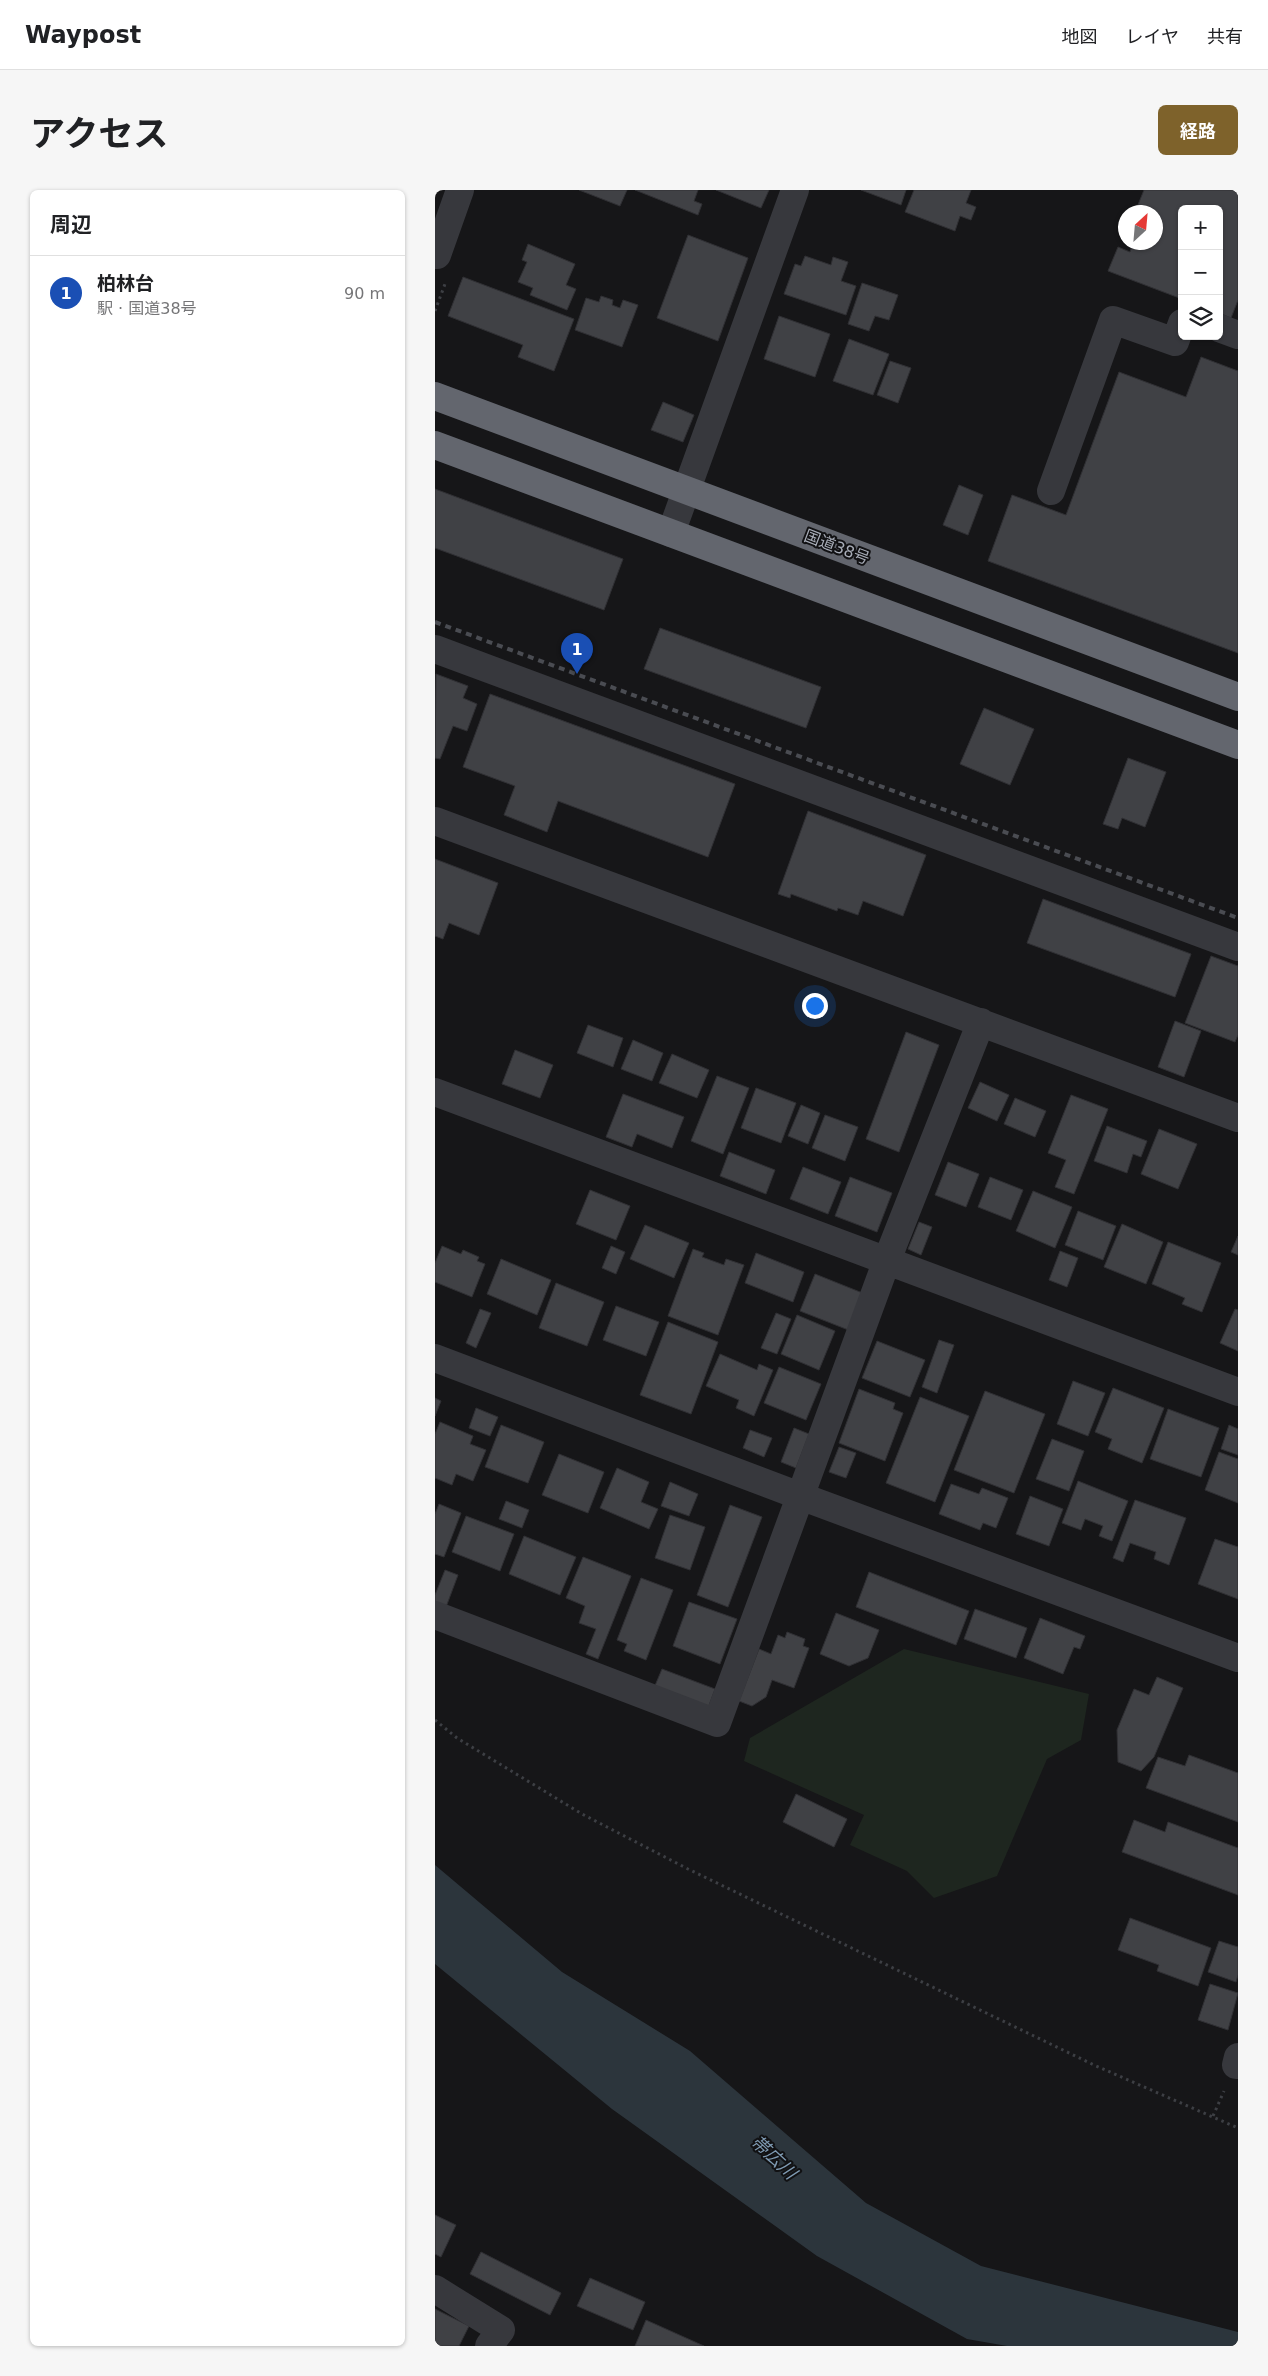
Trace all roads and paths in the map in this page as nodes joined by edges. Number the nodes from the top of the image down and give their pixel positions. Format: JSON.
{"nodes":[{"id":1,"x":460,"y":190,"type":"edge"},
{"id":2,"x":795,"y":190,"type":"edge"},
{"id":3,"x":437,"y":255,"type":"dead end"},
{"id":4,"x":1223,"y":329,"type":"edge"},
{"id":5,"x":1178,"y":334,"type":"edge"},
{"id":6,"x":1238,"y":335,"type":"edge"},
{"id":7,"x":435,"y":396,"type":"edge"},
{"id":8,"x":435,"y":445,"type":"edge"},
{"id":9,"x":686,"y":490,"type":"junction"},
{"id":10,"x":1051,"y":491,"type":"dead end"},
{"id":11,"x":671,"y":533,"type":"junction"},
{"id":12,"x":435,"y":649,"type":"edge"},
{"id":13,"x":1238,"y":697,"type":"edge"},
{"id":14,"x":1238,"y":745,"type":"edge"},
{"id":15,"x":435,"y":821,"type":"edge"},
{"id":16,"x":1238,"y":947,"type":"edge"},
{"id":17,"x":981,"y":1022,"type":"junction"},
{"id":18,"x":435,"y":1092,"type":"edge"},
{"id":19,"x":1238,"y":1118,"type":"edge"},
{"id":20,"x":887,"y":1260,"type":"junction"},
{"id":21,"x":435,"y":1358,"type":"edge"},
{"id":22,"x":1238,"y":1392,"type":"edge"},
{"id":23,"x":800,"y":1496,"type":"junction"},
{"id":24,"x":435,"y":1615,"type":"edge"},
{"id":25,"x":1238,"y":1658,"type":"edge"},
{"id":26,"x":435,"y":1720,"type":"edge"},
{"id":27,"x":1238,"y":2128,"type":"edge"},
{"id":28,"x":435,"y":2289,"type":"edge"},
{"id":29,"x":489,"y":2346,"type":"edge"}],
"edges":[{"from":1,"to":3,"type":"street"},
{"from":2,"to":9,"type":"street"},
{"from":4,"to":6,"type":"street"},
{"from":5,"to":10,"type":"street"},
{"from":7,"to":9,"type":"highway","name":"国道38号"},
{"from":8,"to":11,"type":"highway"},
{"from":9,"to":11,"type":"street"},
{"from":9,"to":13,"type":"highway","name":"国道38号"},
{"from":11,"to":14,"type":"highway"},
{"from":12,"to":16,"type":"street"},
{"from":15,"to":17,"type":"street"},
{"from":17,"to":19,"type":"street"},
{"from":17,"to":20,"type":"street"},
{"from":18,"to":20,"type":"street"},
{"from":20,"to":22,"type":"street"},
{"from":20,"to":23,"type":"street"},
{"from":21,"to":23,"type":"street"},
{"from":23,"to":24,"type":"street"},
{"from":23,"to":25,"type":"street"},
{"from":26,"to":27,"type":"path"},
{"from":28,"to":29,"type":"street"}]}
